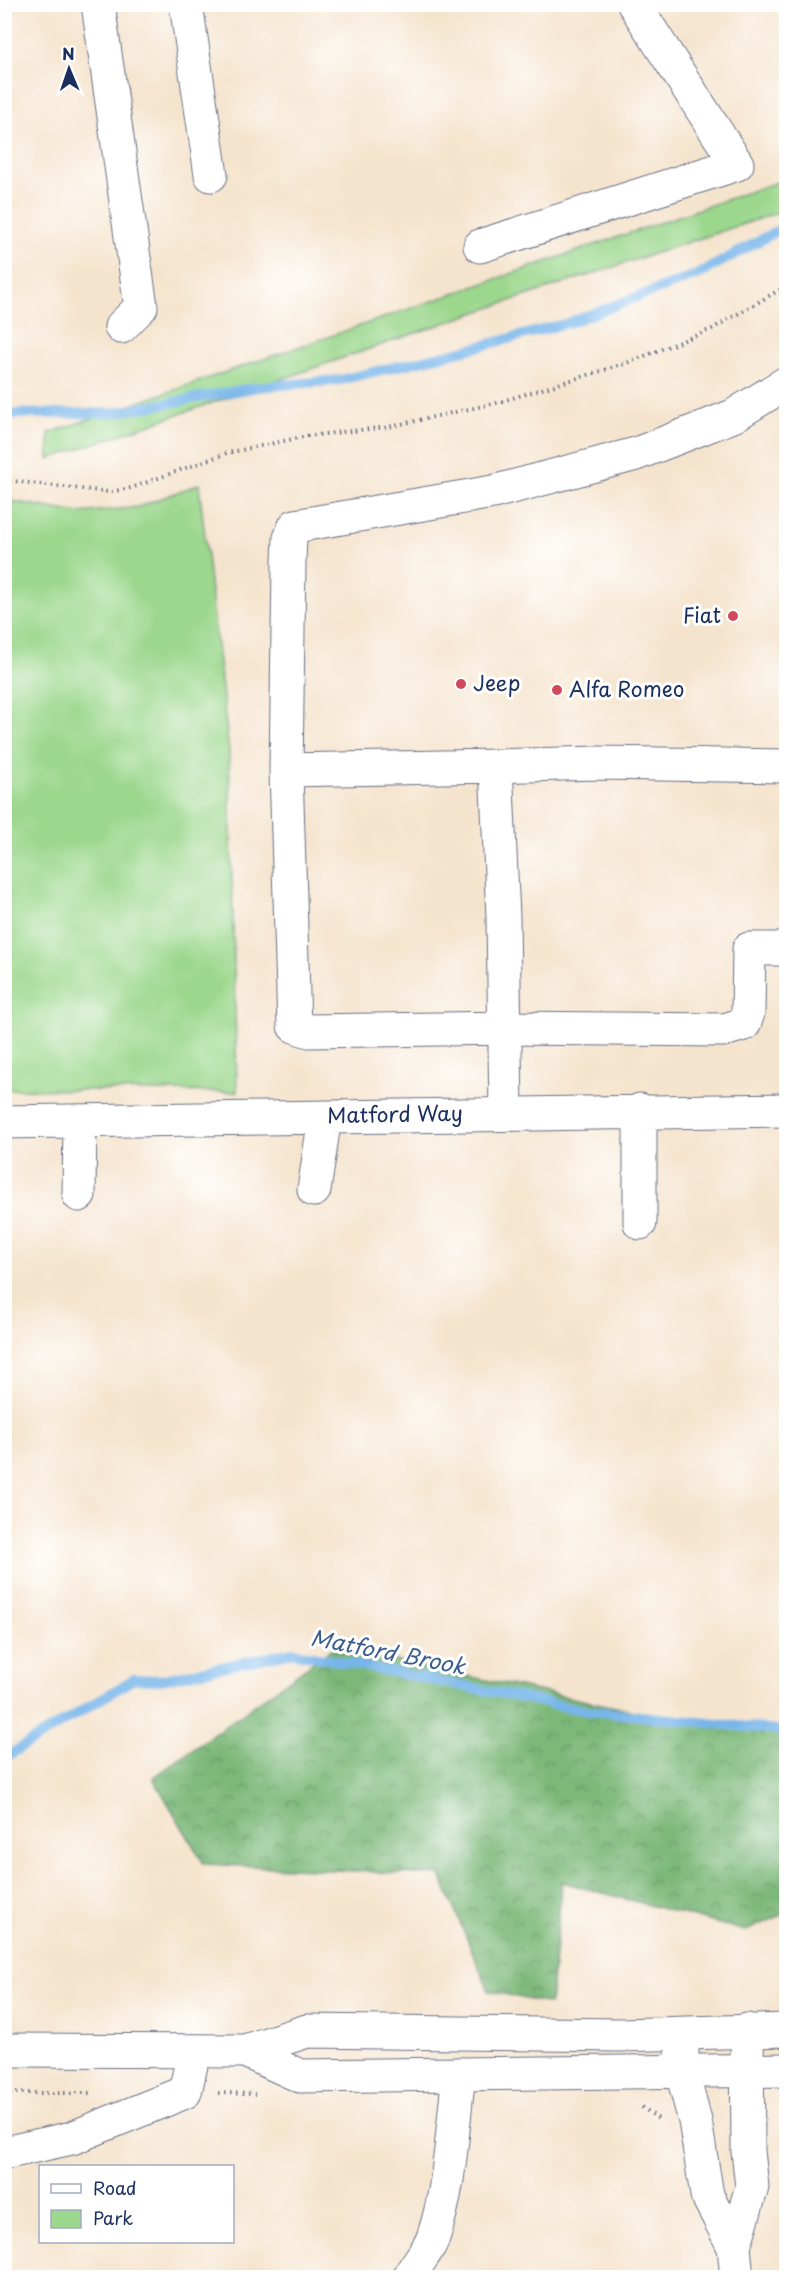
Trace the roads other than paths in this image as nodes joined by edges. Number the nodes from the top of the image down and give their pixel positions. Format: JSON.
{"nodes":[{"id":1,"x":98,"y":4,"type":"edge"},
{"id":2,"x":186,"y":4,"type":"edge"},
{"id":3,"x":634,"y":4,"type":"edge"},
{"id":4,"x":211,"y":175,"type":"dead end"},
{"id":5,"x":480,"y":246,"type":"dead end"},
{"id":6,"x":121,"y":327,"type":"dead end"},
{"id":7,"x":786,"y":383,"type":"edge"},
{"id":8,"x":496,"y":766,"type":"junction"},
{"id":9,"x":786,"y":766,"type":"edge"},
{"id":10,"x":286,"y":770,"type":"junction"},
{"id":11,"x":786,"y":949,"type":"edge"},
{"id":12,"x":505,"y":1028,"type":"junction"},
{"id":13,"x":640,"y":1110,"type":"junction"},
{"id":14,"x":786,"y":1110,"type":"edge"},
{"id":15,"x":506,"y":1113,"type":"junction"},
{"id":16,"x":325,"y":1117,"type":"junction"},
{"id":17,"x":81,"y":1121,"type":"junction"},
{"id":18,"x":4,"y":1122,"type":"edge"},
{"id":19,"x":314,"y":1190,"type":"dead end"},
{"id":20,"x":79,"y":1195,"type":"dead end"},
{"id":21,"x":640,"y":1223,"type":"dead end"},
{"id":22,"x":747,"y":2030,"type":"junction"},
{"id":23,"x":786,"y":2030,"type":"edge"},
{"id":24,"x":682,"y":2034,"type":"junction"},
{"id":25,"x":4,"y":2050,"type":"edge"},
{"id":26,"x":245,"y":2051,"type":"junction"},
{"id":27,"x":194,"y":2052,"type":"junction"},
{"id":28,"x":746,"y":2070,"type":"junction"},
{"id":29,"x":786,"y":2070,"type":"edge"},
{"id":30,"x":682,"y":2072,"type":"junction"},
{"id":31,"x":459,"y":2074,"type":"junction"},
{"id":32,"x":4,"y":2153,"type":"edge"},
{"id":33,"x":736,"y":2262,"type":"edge"},
{"id":34,"x":409,"y":2277,"type":"edge"}],
"edges":[{"from":1,"to":6,"type":"main road"},
{"from":2,"to":4,"type":"main road"},
{"from":3,"to":5,"type":"main road"},
{"from":7,"to":10,"type":"main road"},
{"from":8,"to":9,"type":"main road"},
{"from":8,"to":10,"type":"main road"},
{"from":8,"to":12,"type":"main road"},
{"from":10,"to":12,"type":"main road"},
{"from":11,"to":12,"type":"main road"},
{"from":12,"to":15,"type":"main road"},
{"from":13,"to":14,"type":"main road","name":"Matford Way"},
{"from":13,"to":15,"type":"main road","name":"Matford Way"},
{"from":13,"to":21,"type":"main road"},
{"from":15,"to":16,"type":"main road","name":"Matford Way"},
{"from":16,"to":17,"type":"main road","name":"Matford Way"},
{"from":16,"to":19,"type":"main road"},
{"from":17,"to":18,"type":"main road","name":"Matford Way"},
{"from":17,"to":20,"type":"main road"},
{"from":22,"to":23,"type":"main road"},
{"from":22,"to":24,"type":"main road"},
{"from":22,"to":28,"type":"main road"},
{"from":24,"to":26,"type":"main road"},
{"from":24,"to":30,"type":"main road"},
{"from":25,"to":27,"type":"main road"},
{"from":26,"to":27,"type":"main road"},
{"from":26,"to":31,"type":"main road"},
{"from":27,"to":32,"type":"main road"},
{"from":28,"to":29,"type":"main road"},
{"from":28,"to":30,"type":"main road"},
{"from":28,"to":33,"type":"main road"},
{"from":30,"to":31,"type":"main road"},
{"from":30,"to":33,"type":"main road"},
{"from":31,"to":34,"type":"main road"}]}
